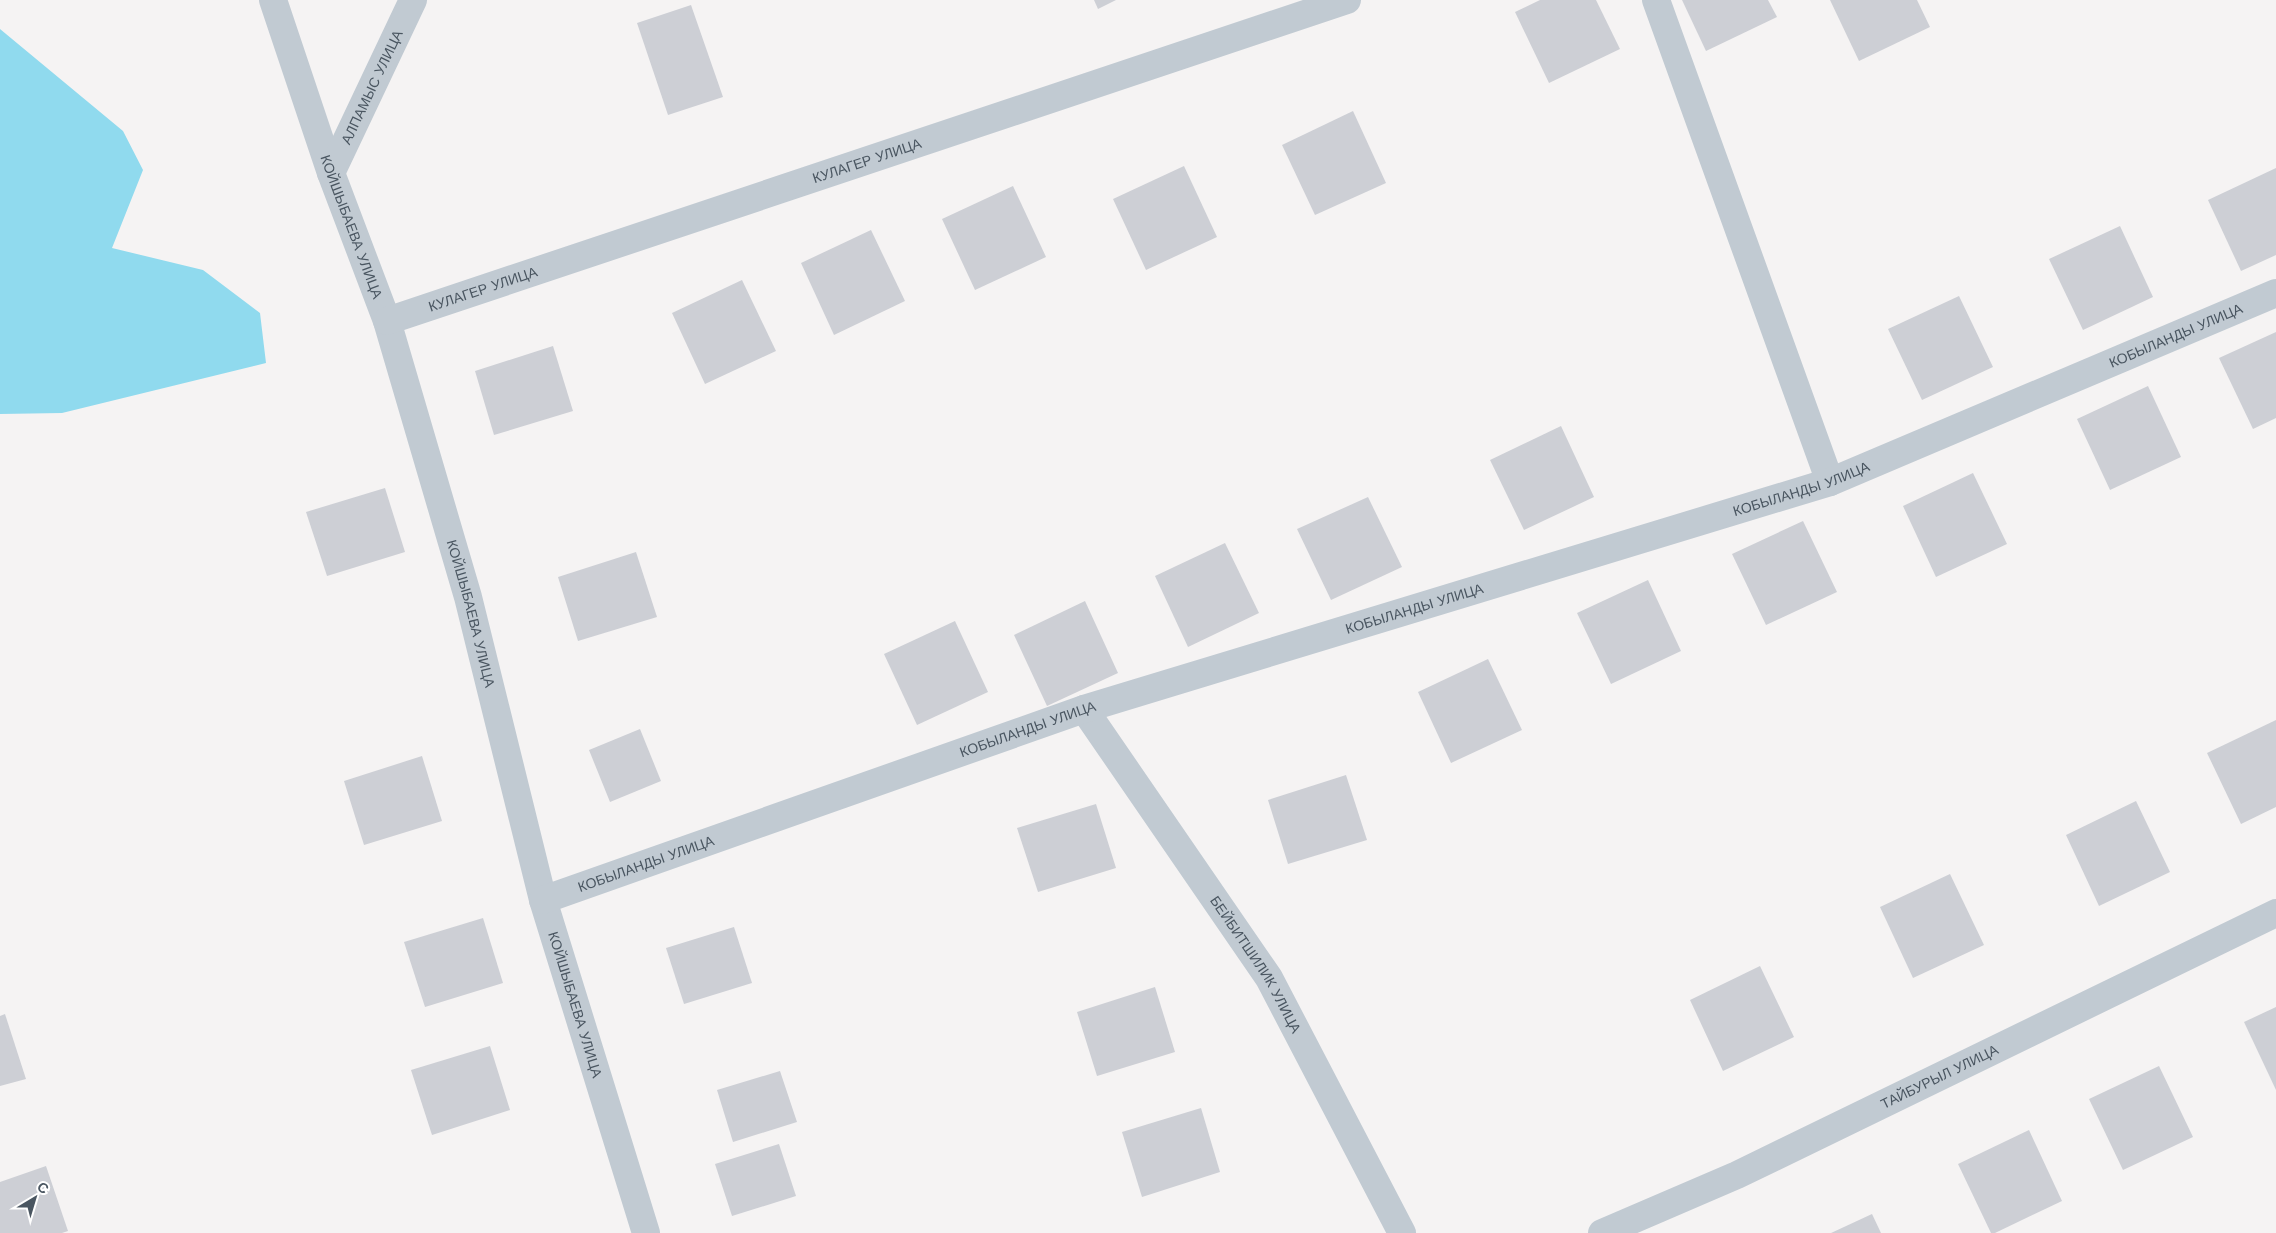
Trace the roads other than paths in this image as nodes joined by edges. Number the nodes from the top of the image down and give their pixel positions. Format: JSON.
{"nodes":[{"id":1,"x":273,"y":0,"type":"edge"},
{"id":2,"x":413,"y":0,"type":"edge"},
{"id":3,"x":1346,"y":0,"type":"edge"},
{"id":4,"x":1656,"y":0,"type":"edge"},
{"id":5,"x":331,"y":173,"type":"junction"},
{"id":6,"x":2276,"y":293,"type":"edge"},
{"id":7,"x":387,"y":321,"type":"junction"},
{"id":8,"x":1830,"y":482,"type":"junction"},
{"id":9,"x":1084,"y":709,"type":"junction"},
{"id":10,"x":543,"y":900,"type":"junction"},
{"id":11,"x":2276,"y":913,"type":"edge"},
{"id":12,"x":646,"y":1233,"type":"edge"},
{"id":13,"x":1402,"y":1233,"type":"edge"},
{"id":14,"x":1602,"y":1233,"type":"edge"}],
"edges":[{"from":1,"to":5,"type":"street","name":"КОЙШЫБАЕВА УЛИЦА"},
{"from":2,"to":5,"type":"street","name":"АЛПАМЫС УЛИЦА"},
{"from":3,"to":7,"type":"street","name":"КУЛАГЕР УЛИЦА"},
{"from":4,"to":8,"type":"street"},
{"from":5,"to":7,"type":"street","name":"КОЙШЫБАЕВА УЛИЦА"},
{"from":6,"to":8,"type":"street","name":"КОБЫЛАНДЫ УЛИЦА"},
{"from":7,"to":10,"type":"street","name":"КОЙШЫБАЕВА УЛИЦА"},
{"from":8,"to":9,"type":"street","name":"КОБЫЛАНДЫ УЛИЦА"},
{"from":9,"to":10,"type":"street","name":"КОБЫЛАНДЫ УЛИЦА"},
{"from":9,"to":13,"type":"street","name":"БЕЙБИТШИЛИК УЛИЦА"},
{"from":10,"to":12,"type":"street","name":"КОЙШЫБАЕВА УЛИЦА"},
{"from":11,"to":14,"type":"street","name":"ТАЙБУРЫЛ УЛИЦА"}]}
